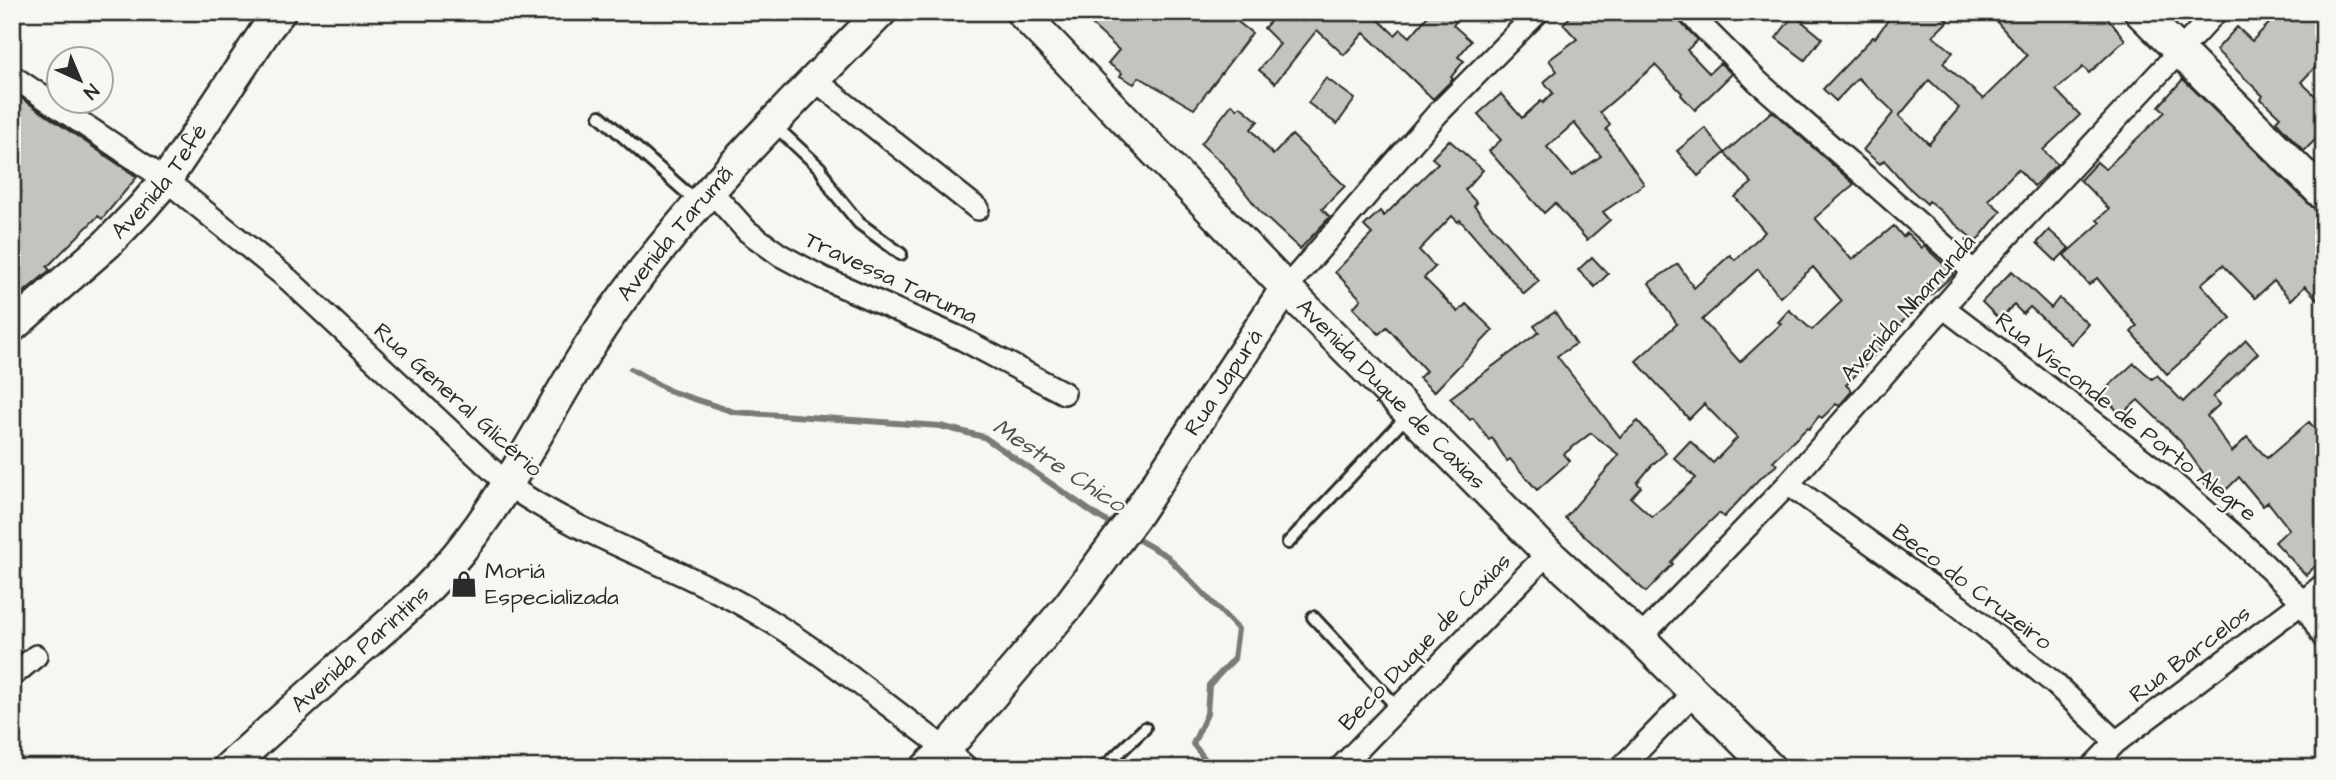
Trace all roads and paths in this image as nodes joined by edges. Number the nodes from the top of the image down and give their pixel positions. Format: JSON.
{"nodes":[{"id":1,"x":881,"y":12,"type":"edge"},
{"id":2,"x":1021,"y":12,"type":"edge"},
{"id":3,"x":1538,"y":12,"type":"edge"},
{"id":4,"x":1688,"y":12,"type":"edge"},
{"id":5,"x":2140,"y":12,"type":"edge"},
{"id":6,"x":2216,"y":12,"type":"edge"},
{"id":7,"x":276,"y":14,"type":"edge"},
{"id":8,"x":2179,"y":50,"type":"junction"},
{"id":9,"x":12,"y":76,"type":"edge"},
{"id":10,"x":815,"y":80,"type":"junction"},
{"id":11,"x":600,"y":116,"type":"dead end"},
{"id":12,"x":773,"y":124,"type":"junction"},
{"id":13,"x":166,"y":180,"type":"junction"},
{"id":14,"x":2324,"y":195,"type":"edge"},
{"id":15,"x":705,"y":197,"type":"junction"},
{"id":16,"x":978,"y":209,"type":"dead end"},
{"id":17,"x":901,"y":254,"type":"dead end"},
{"id":18,"x":1974,"y":272,"type":"junction"},
{"id":19,"x":1286,"y":288,"type":"junction"},
{"id":20,"x":1943,"y":307,"type":"junction"},
{"id":21,"x":12,"y":327,"type":"edge"},
{"id":22,"x":1063,"y":393,"type":"dead end"},
{"id":23,"x":1411,"y":412,"type":"junction"},
{"id":24,"x":1788,"y":484,"type":"junction"},
{"id":25,"x":508,"y":485,"type":"junction"},
{"id":26,"x":1288,"y":543,"type":"dead end"},
{"id":27,"x":1548,"y":553,"type":"junction"},
{"id":28,"x":2324,"y":584,"type":"edge"},
{"id":29,"x":2303,"y":602,"type":"junction"},
{"id":30,"x":1313,"y":617,"type":"dead end"},
{"id":31,"x":2324,"y":618,"type":"edge"},
{"id":32,"x":1640,"y":638,"type":"junction"},
{"id":33,"x":2324,"y":638,"type":"edge"},
{"id":34,"x":36,"y":656,"type":"dead end"},
{"id":35,"x":12,"y":676,"type":"edge"},
{"id":36,"x":1695,"y":692,"type":"junction"},
{"id":37,"x":1397,"y":707,"type":"junction"},
{"id":38,"x":1145,"y":728,"type":"dead end"},
{"id":39,"x":2116,"y":742,"type":"junction"},
{"id":40,"x":946,"y":762,"type":"edge"},
{"id":41,"x":228,"y":768,"type":"edge"},
{"id":42,"x":1103,"y":768,"type":"edge"},
{"id":43,"x":1340,"y":768,"type":"edge"},
{"id":44,"x":1621,"y":768,"type":"edge"},
{"id":45,"x":1770,"y":768,"type":"edge"},
{"id":46,"x":2091,"y":768,"type":"edge"}],
"edges":[{"from":1,"to":10,"type":"street","name":"Avenida Tarumã"},
{"from":2,"to":19,"type":"street","name":"Avenida Duque de Caxias"},
{"from":3,"to":19,"type":"street","name":"Rua Japurá"},
{"from":4,"to":18,"type":"street"},
{"from":5,"to":8,"type":"street"},
{"from":6,"to":8,"type":"street","name":"Avenida Nhamundá"},
{"from":7,"to":13,"type":"street","name":"Avenida Tefé"},
{"from":8,"to":14,"type":"street"},
{"from":8,"to":18,"type":"street","name":"Avenida Nhamundá"},
{"from":9,"to":13,"type":"street","name":"Rua General Glicério"},
{"from":10,"to":12,"type":"street","name":"Avenida Tarumã"},
{"from":10,"to":16,"type":"street"},
{"from":11,"to":15,"type":"lane"},
{"from":12,"to":15,"type":"street","name":"Avenida Tarumã"},
{"from":12,"to":17,"type":"lane"},
{"from":13,"to":21,"type":"street","name":"Avenida Tefé"},
{"from":13,"to":25,"type":"street","name":"Rua General Glicério"},
{"from":15,"to":22,"type":"street","name":"Travessa Taruma"},
{"from":15,"to":25,"type":"street","name":"Avenida Tarumã"},
{"from":18,"to":20,"type":"street","name":"Avenida Nhamundá"},
{"from":19,"to":23,"type":"street","name":"Avenida Duque de Caxias"},
{"from":19,"to":40,"type":"street","name":"Rua Japurá"},
{"from":20,"to":24,"type":"street","name":"Avenida Nhamundá"},
{"from":20,"to":29,"type":"street","name":"Rua Visconde de Porto Alegre"},
{"from":23,"to":26,"type":"lane"},
{"from":23,"to":27,"type":"street","name":"Avenida Duque de Caxias"},
{"from":24,"to":32,"type":"street","name":"Avenida Nhamundá"},
{"from":24,"to":39,"type":"street","name":"Beco do Cruzeiro"},
{"from":25,"to":40,"type":"street","name":"Rua General Glicério"},
{"from":25,"to":41,"type":"street","name":"Avenida Parintins"},
{"from":27,"to":32,"type":"street","name":"Avenida Duque de Caxias"},
{"from":27,"to":37,"type":"street","name":"Beco Duque de Caxias"},
{"from":28,"to":29,"type":"street","name":"Rua Barcelos"},
{"from":29,"to":31,"type":"street"},
{"from":29,"to":33,"type":"street","name":"Rua Visconde de Porto Alegre"},
{"from":29,"to":39,"type":"street","name":"Rua Barcelos"},
{"from":30,"to":37,"type":"lane"},
{"from":32,"to":36,"type":"street","name":"Avenida Duque de Caxias"},
{"from":34,"to":35,"type":"street"},
{"from":36,"to":44,"type":"street"},
{"from":36,"to":45,"type":"street","name":"Avenida Duque de Caxias"},
{"from":37,"to":43,"type":"street","name":"Beco Duque de Caxias"},
{"from":38,"to":42,"type":"lane"},
{"from":39,"to":46,"type":"street","name":"Rua Barcelos"}]}
